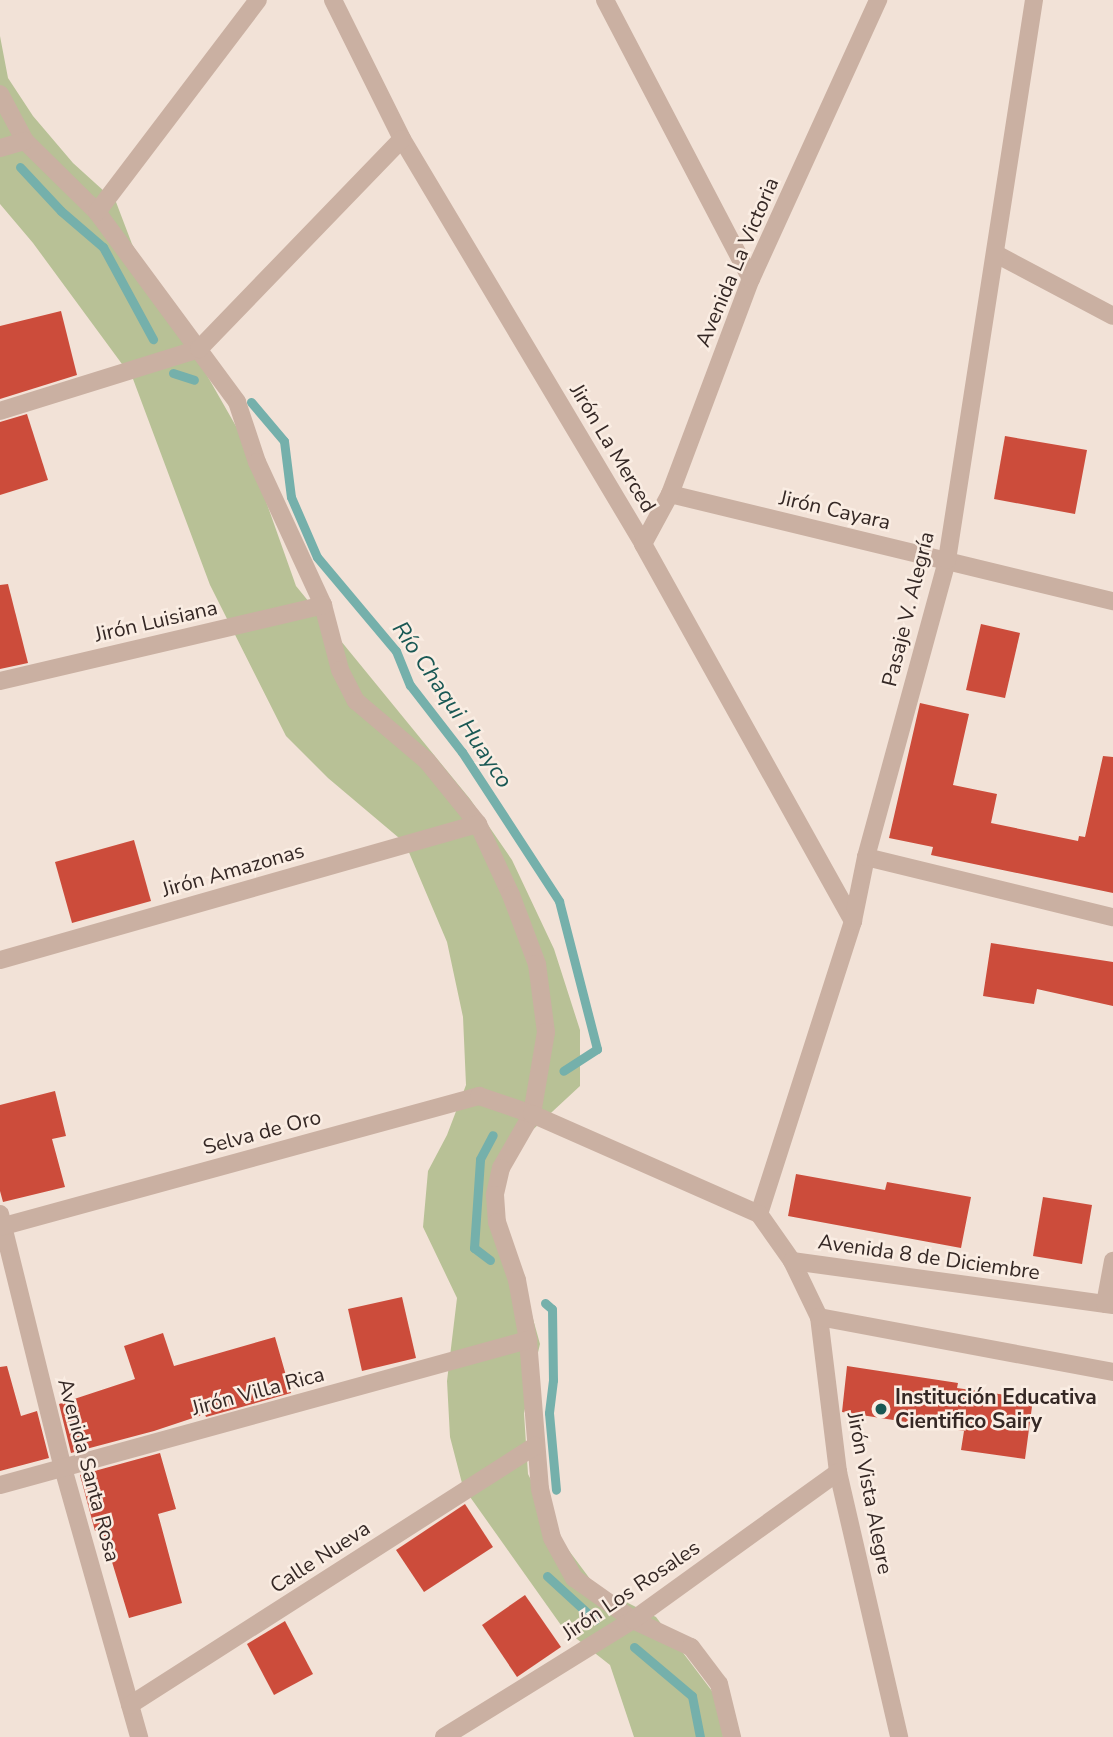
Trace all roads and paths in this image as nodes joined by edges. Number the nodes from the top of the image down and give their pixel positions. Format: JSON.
{"nodes":[{"id":1,"x":258,"y":0,"type":"edge"},
{"id":2,"x":332,"y":0,"type":"edge"},
{"id":3,"x":605,"y":0,"type":"edge"},
{"id":4,"x":878,"y":0,"type":"edge"},
{"id":5,"x":1034,"y":0,"type":"edge"},
{"id":6,"x":0,"y":94,"type":"edge"},
{"id":7,"x":402,"y":139,"type":"junction"},
{"id":8,"x":25,"y":141,"type":"junction"},
{"id":9,"x":0,"y":148,"type":"edge"},
{"id":10,"x":97,"y":212,"type":"junction"},
{"id":11,"x":996,"y":254,"type":"junction"},
{"id":12,"x":751,"y":279,"type":"junction"},
{"id":13,"x":1113,"y":316,"type":"edge"},
{"id":14,"x":199,"y":349,"type":"junction"},
{"id":15,"x":0,"y":411,"type":"edge"},
{"id":16,"x":670,"y":494,"type":"junction"},
{"id":17,"x":643,"y":544,"type":"junction"},
{"id":18,"x":947,"y":560,"type":"junction"},
{"id":19,"x":1113,"y":601,"type":"edge"},
{"id":20,"x":323,"y":605,"type":"junction"},
{"id":21,"x":0,"y":681,"type":"edge"},
{"id":22,"x":478,"y":824,"type":"junction"},
{"id":23,"x":866,"y":857,"type":"junction"},
{"id":24,"x":1113,"y":917,"type":"edge"},
{"id":25,"x":853,"y":921,"type":"junction"},
{"id":26,"x":0,"y":960,"type":"edge"},
{"id":27,"x":532,"y":1114,"type":"junction"},
{"id":28,"x":759,"y":1214,"type":"junction"},
{"id":29,"x":1,"y":1223,"type":"edge"},
{"id":30,"x":792,"y":1261,"type":"junction"},
{"id":31,"x":1113,"y":1261,"type":"edge"},
{"id":32,"x":1109,"y":1305,"type":"edge"},
{"id":33,"x":819,"y":1317,"type":"junction"},
{"id":34,"x":528,"y":1340,"type":"junction"},
{"id":35,"x":1113,"y":1372,"type":"edge"},
{"id":36,"x":535,"y":1446,"type":"junction"},
{"id":37,"x":62,"y":1468,"type":"junction"},
{"id":38,"x":838,"y":1472,"type":"junction"},
{"id":39,"x":0,"y":1485,"type":"edge"},
{"id":40,"x":633,"y":1620,"type":"junction"},
{"id":41,"x":130,"y":1705,"type":"junction"},
{"id":42,"x":139,"y":1737,"type":"edge"},
{"id":43,"x":444,"y":1737,"type":"edge"},
{"id":44,"x":732,"y":1737,"type":"edge"},
{"id":45,"x":899,"y":1737,"type":"edge"}],
"edges":[{"from":1,"to":10,"type":"street"},
{"from":2,"to":7,"type":"street","name":"Jirón La Merced"},
{"from":3,"to":12,"type":"street"},
{"from":4,"to":12,"type":"street","name":"Avenida La Victoria"},
{"from":5,"to":11,"type":"street","name":"Pasaje V. Alegría"},
{"from":6,"to":8,"type":"street"},
{"from":7,"to":14,"type":"street"},
{"from":7,"to":17,"type":"street","name":"Jirón La Merced"},
{"from":8,"to":9,"type":"street"},
{"from":8,"to":10,"type":"street"},
{"from":10,"to":14,"type":"street"},
{"from":11,"to":13,"type":"street"},
{"from":11,"to":18,"type":"street","name":"Pasaje V. Alegría"},
{"from":12,"to":16,"type":"street","name":"Avenida La Victoria"},
{"from":14,"to":15,"type":"street"},
{"from":14,"to":20,"type":"street"},
{"from":16,"to":17,"type":"street","name":"Avenida La Victoria"},
{"from":16,"to":18,"type":"street","name":"Jirón Cayara"},
{"from":17,"to":25,"type":"street","name":"Jirón La Merced"},
{"from":18,"to":19,"type":"street","name":"Jirón Cayara"},
{"from":18,"to":23,"type":"street","name":"Pasaje V. Alegría"},
{"from":20,"to":21,"type":"street","name":"Jirón Luisiana"},
{"from":20,"to":22,"type":"street"},
{"from":22,"to":26,"type":"street","name":"Jirón Amazonas"},
{"from":22,"to":27,"type":"street"},
{"from":23,"to":24,"type":"street"},
{"from":23,"to":25,"type":"street","name":"Pasaje V. Alegría"},
{"from":25,"to":28,"type":"street","name":"Pasaje V. Alegría"},
{"from":27,"to":28,"type":"street"},
{"from":27,"to":29,"type":"street","name":"Selva de Oro"},
{"from":27,"to":34,"type":"street"},
{"from":28,"to":30,"type":"street","name":"Avenida 8 de Diciembre"},
{"from":29,"to":37,"type":"street","name":"Avenida Santa Rosa"},
{"from":30,"to":32,"type":"street","name":"Avenida 8 de Diciembre"},
{"from":30,"to":33,"type":"street","name":"Jirón Vista Alegre"},
{"from":31,"to":32,"type":"street"},
{"from":33,"to":35,"type":"street"},
{"from":33,"to":38,"type":"street","name":"Jirón Vista Alegre"},
{"from":34,"to":36,"type":"street"},
{"from":34,"to":37,"type":"street","name":"Jirón Villa Rica"},
{"from":36,"to":40,"type":"street"},
{"from":36,"to":41,"type":"street","name":"Calle Nueva"},
{"from":37,"to":39,"type":"street","name":"Jirón Villa Rica"},
{"from":37,"to":41,"type":"street","name":"Avenida Santa Rosa"},
{"from":38,"to":40,"type":"street","name":"Jirón Los Rosales"},
{"from":38,"to":45,"type":"street","name":"Jirón Vista Alegre"},
{"from":40,"to":43,"type":"street","name":"Jirón Los Rosales"},
{"from":40,"to":44,"type":"street"},
{"from":41,"to":42,"type":"street","name":"Avenida Santa Rosa"}]}
